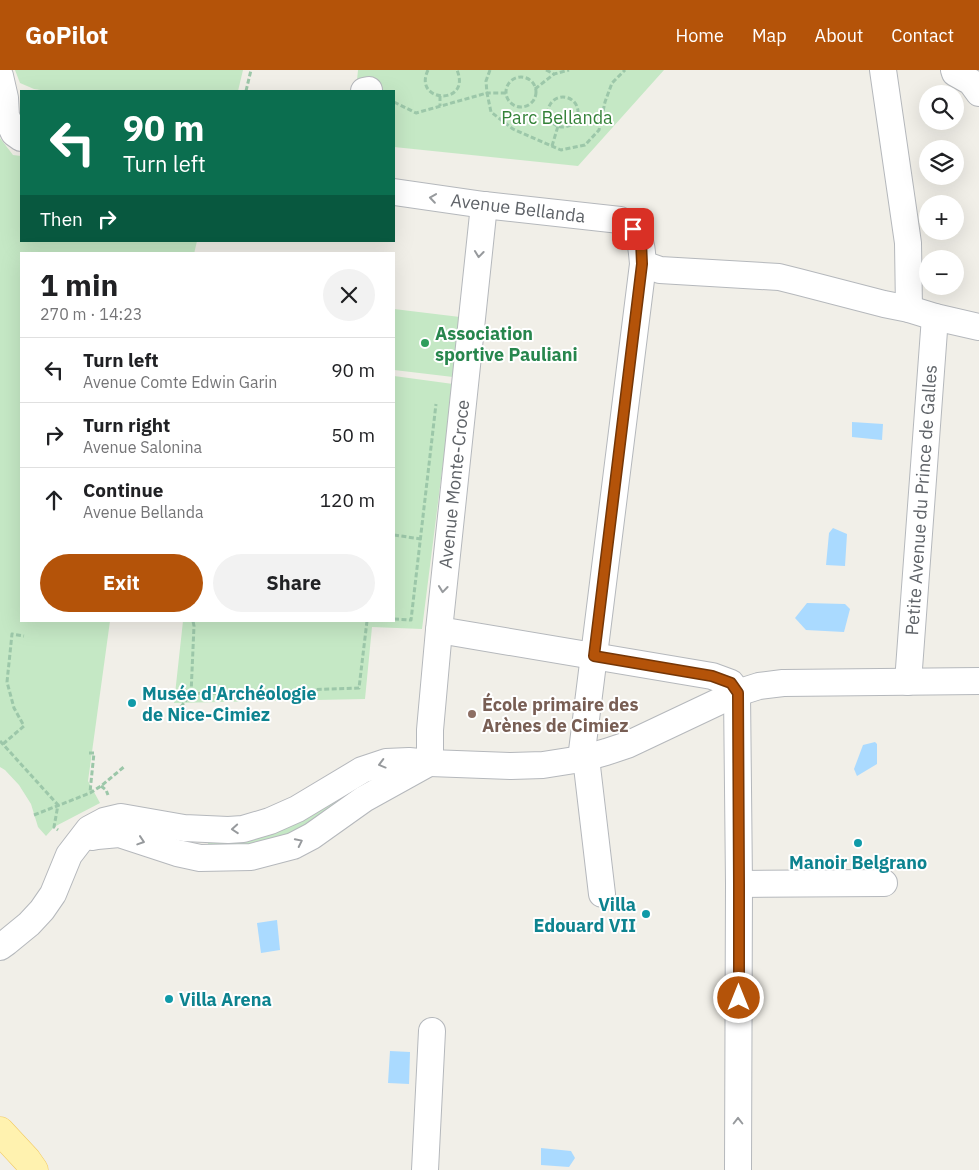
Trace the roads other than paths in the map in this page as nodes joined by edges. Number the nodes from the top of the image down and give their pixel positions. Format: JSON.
{"nodes":[{"id":1,"x":883,"y":70,"type":"edge"},
{"id":2,"x":954,"y":70,"type":"edge"},
{"id":3,"x":9,"y":92,"type":"edge"},
{"id":4,"x":979,"y":93,"type":"edge"},
{"id":5,"x":20,"y":137,"type":"edge"},
{"id":6,"x":395,"y":192,"type":"edge"},
{"id":7,"x":484,"y":205,"type":"junction"},
{"id":8,"x":642,"y":264,"type":"junction"},
{"id":9,"x":909,"y":309,"type":"junction"},
{"id":10,"x":935,"y":317,"type":"junction"},
{"id":11,"x":979,"y":327,"type":"edge"},
{"id":12,"x":439,"y":630,"type":"junction"},
{"id":13,"x":594,"y":656,"type":"junction"},
{"id":14,"x":979,"y":681,"type":"edge"},
{"id":15,"x":908,"y":682,"type":"junction"},
{"id":16,"x":738,"y":693,"type":"junction"},
{"id":17,"x":584,"y":758,"type":"junction"},
{"id":18,"x":430,"y":763,"type":"junction"},
{"id":19,"x":884,"y":883,"type":"dead end"},
{"id":20,"x":739,"y":884,"type":"junction"},
{"id":21,"x":602,"y":894,"type":"dead end"},
{"id":22,"x":0,"y":947,"type":"edge"},
{"id":23,"x":432,"y":1031,"type":"dead end"},
{"id":24,"x":0,"y":1131,"type":"edge"},
{"id":25,"x":34,"y":1170,"type":"edge"},
{"id":26,"x":425,"y":1170,"type":"edge"},
{"id":27,"x":738,"y":1170,"type":"edge"}],
"edges":[{"from":1,"to":9,"type":"street"},
{"from":2,"to":4,"type":"street"},
{"from":3,"to":5,"type":"street"},
{"from":7,"to":6,"type":"street","name":"Avenue Bellanda","one_way":true},
{"from":7,"to":8,"type":"street","name":"Avenue Bellanda"},
{"from":7,"to":12,"type":"street","name":"Avenue Monte-Croce","one_way":true},
{"from":8,"to":9,"type":"street"},
{"from":8,"to":13,"type":"street","name":"Avenue Bellanda"},
{"from":9,"to":10,"type":"street"},
{"from":10,"to":11,"type":"street"},
{"from":10,"to":15,"type":"street","name":"Petite Avenue du Prince de Galles"},
{"from":12,"to":13,"type":"street"},
{"from":12,"to":18,"type":"street","name":"Avenue Monte-Croce"},
{"from":13,"to":16,"type":"street"},
{"from":13,"to":17,"type":"street","name":"Avenue Bellanda"},
{"from":14,"to":15,"type":"street"},
{"from":15,"to":16,"type":"street"},
{"from":16,"to":17,"type":"street"},
{"from":16,"to":20,"type":"street"},
{"from":17,"to":18,"type":"street"},
{"from":17,"to":21,"type":"street","name":"Avenue Bellanda"},
{"from":18,"to":22,"type":"street"},
{"from":19,"to":20,"type":"street"},
{"from":27,"to":20,"type":"street","one_way":true},
{"from":23,"to":26,"type":"street"},
{"from":24,"to":25,"type":"main road"}]}
